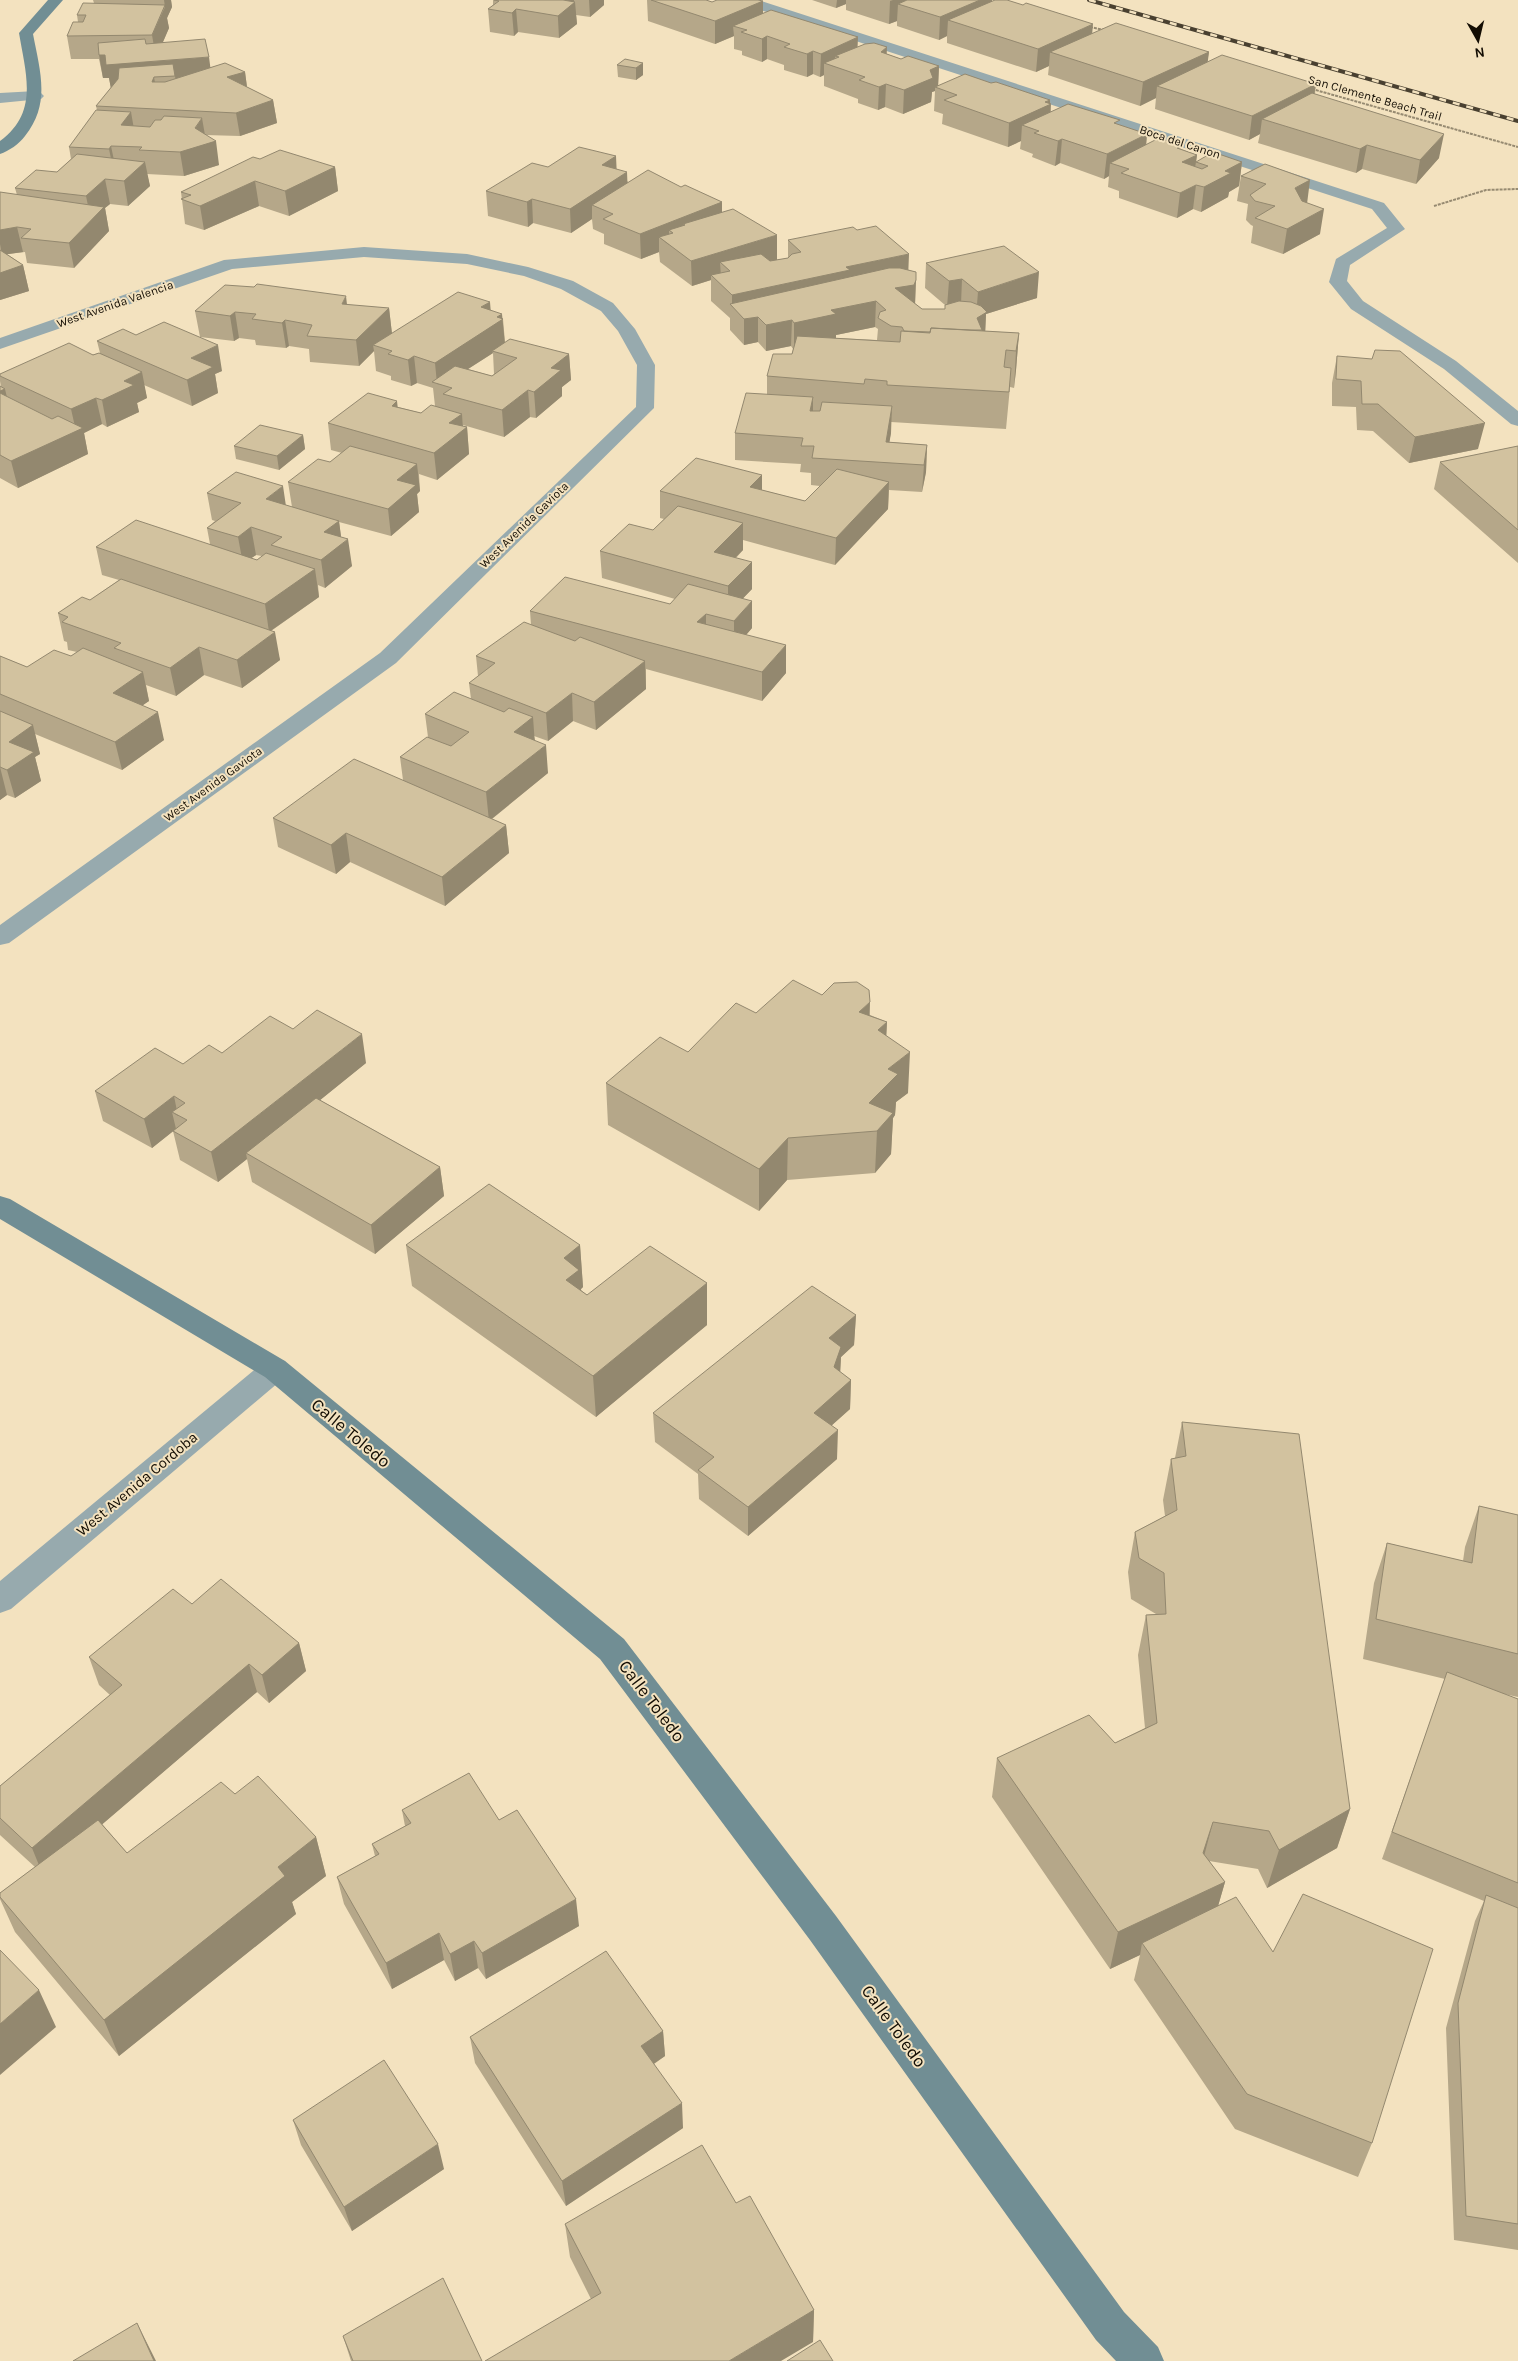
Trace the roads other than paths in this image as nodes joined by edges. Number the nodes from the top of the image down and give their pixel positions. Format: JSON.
{"nodes":[{"id":1,"x":56,"y":0,"type":"edge"},
{"id":2,"x":744,"y":0,"type":"edge"},
{"id":3,"x":36,"y":96,"type":"junction"},
{"id":4,"x":0,"y":98,"type":"edge"},
{"id":5,"x":0,"y":149,"type":"edge"},
{"id":6,"x":230,"y":264,"type":"joint"},
{"id":7,"x":0,"y":344,"type":"edge"},
{"id":8,"x":1518,"y":420,"type":"edge"},
{"id":9,"x":0,"y":938,"type":"edge"},
{"id":10,"x":0,"y":1206,"type":"edge"},
{"id":11,"x":274,"y":1370,"type":"junction"},
{"id":12,"x":0,"y":1600,"type":"edge"},
{"id":13,"x":1144,"y":2361,"type":"edge"}],
"edges":[{"from":1,"to":3,"type":"street"},
{"from":2,"to":8,"type":"street","name":"Boca del Canon"},
{"from":3,"to":4,"type":"street"},
{"from":3,"to":5,"type":"street"},
{"from":6,"to":7,"type":"street","name":"West Avenida Valencia"},
{"from":6,"to":9,"type":"street","name":"West Avenida Gaviota"},
{"from":10,"to":11,"type":"street","name":"Calle Toledo"},
{"from":11,"to":12,"type":"street","name":"West Avenida Cordoba"},
{"from":11,"to":13,"type":"street","name":"Calle Toledo"}]}
